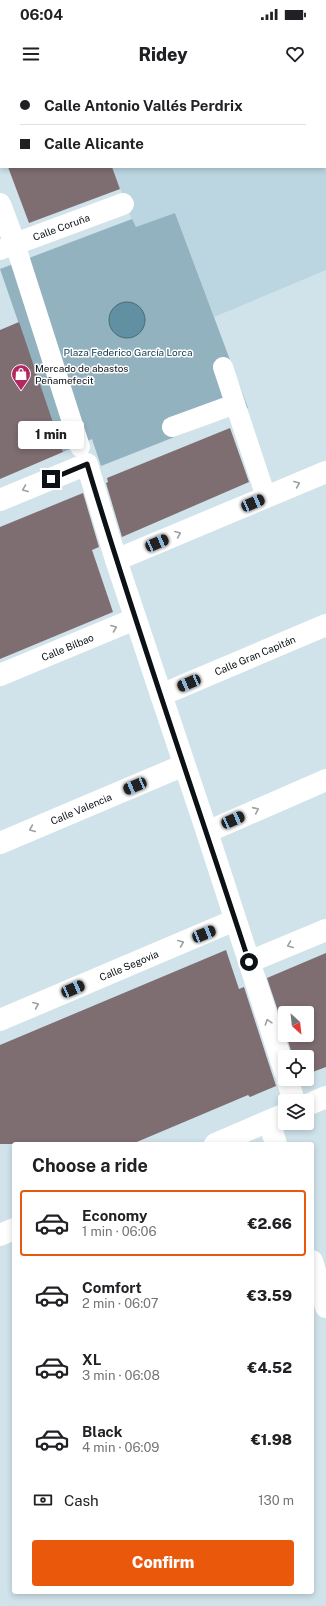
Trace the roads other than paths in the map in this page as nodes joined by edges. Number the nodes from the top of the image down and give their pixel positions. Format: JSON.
{"nodes":[{"id":1,"x":0,"y":204,"type":"edge"},
{"id":2,"x":123,"y":204,"type":"dead end"},
{"id":3,"x":7,"y":247,"type":"edge"},
{"id":4,"x":223,"y":367,"type":"dead end"},
{"id":5,"x":235,"y":404,"type":"junction"},
{"id":6,"x":172,"y":427,"type":"dead end"},
{"id":7,"x":84,"y":455,"type":"junction"},
{"id":8,"x":326,"y":472,"type":"edge"},
{"id":9,"x":266,"y":497,"type":"junction"},
{"id":10,"x":0,"y":500,"type":"edge"},
{"id":11,"x":116,"y":560,"type":"junction"},
{"id":12,"x":135,"y":619,"type":"junction"},
{"id":13,"x":326,"y":625,"type":"edge"},
{"id":14,"x":0,"y":675,"type":"edge"},
{"id":15,"x":161,"y":695,"type":"junction"},
{"id":16,"x":184,"y":766,"type":"junction"},
{"id":17,"x":326,"y":780,"type":"edge"},
{"id":18,"x":207,"y":832,"type":"junction"},
{"id":19,"x":0,"y":843,"type":"edge"},
{"id":20,"x":235,"y":920,"type":"junction"},
{"id":21,"x":326,"y":930,"type":"edge"},
{"id":22,"x":249,"y":962,"type":"junction"},
{"id":23,"x":0,"y":1020,"type":"edge"},
{"id":24,"x":278,"y":1051,"type":"edge"},
{"id":25,"x":326,"y":1097,"type":"edge"},
{"id":26,"x":314,"y":1102,"type":"edge"},
{"id":27,"x":277,"y":1118,"type":"edge"},
{"id":28,"x":220,"y":1142,"type":"edge"},
{"id":29,"x":276,"y":1142,"type":"edge"},
{"id":30,"x":12,"y":1230,"type":"edge"},
{"id":31,"x":0,"y":1235,"type":"edge"},
{"id":32,"x":314,"y":1268,"type":"edge"},
{"id":33,"x":326,"y":1307,"type":"edge"}],
"edges":[{"from":1,"to":3,"type":"street"},
{"from":2,"to":3,"type":"street","name":"Calle Coruña"},
{"from":3,"to":7,"type":"street"},
{"from":4,"to":5,"type":"street"},
{"from":5,"to":6,"type":"street"},
{"from":5,"to":9,"type":"street"},
{"from":7,"to":10,"type":"street","one_way":true},
{"from":7,"to":11,"type":"street"},
{"from":9,"to":8,"type":"street","one_way":true},
{"from":11,"to":9,"type":"street","one_way":true},
{"from":11,"to":12,"type":"street"},
{"from":14,"to":12,"type":"street","name":"Calle Bilbao","one_way":true},
{"from":12,"to":15,"type":"street"},
{"from":13,"to":15,"type":"street","name":"Calle Gran Capitán"},
{"from":15,"to":16,"type":"street"},
{"from":16,"to":18,"type":"street"},
{"from":16,"to":19,"type":"street","name":"Calle Valencia","one_way":true},
{"from":18,"to":17,"type":"street","one_way":true},
{"from":18,"to":20,"type":"street"},
{"from":20,"to":22,"type":"street"},
{"from":23,"to":20,"type":"street","name":"Calle Segovia","one_way":true},
{"from":21,"to":22,"type":"street","one_way":true},
{"from":24,"to":22,"type":"street","one_way":true},
{"from":25,"to":26,"type":"street"},
{"from":27,"to":28,"type":"street"},
{"from":27,"to":29,"type":"street"},
{"from":30,"to":31,"type":"street"},
{"from":32,"to":33,"type":"street"}]}
